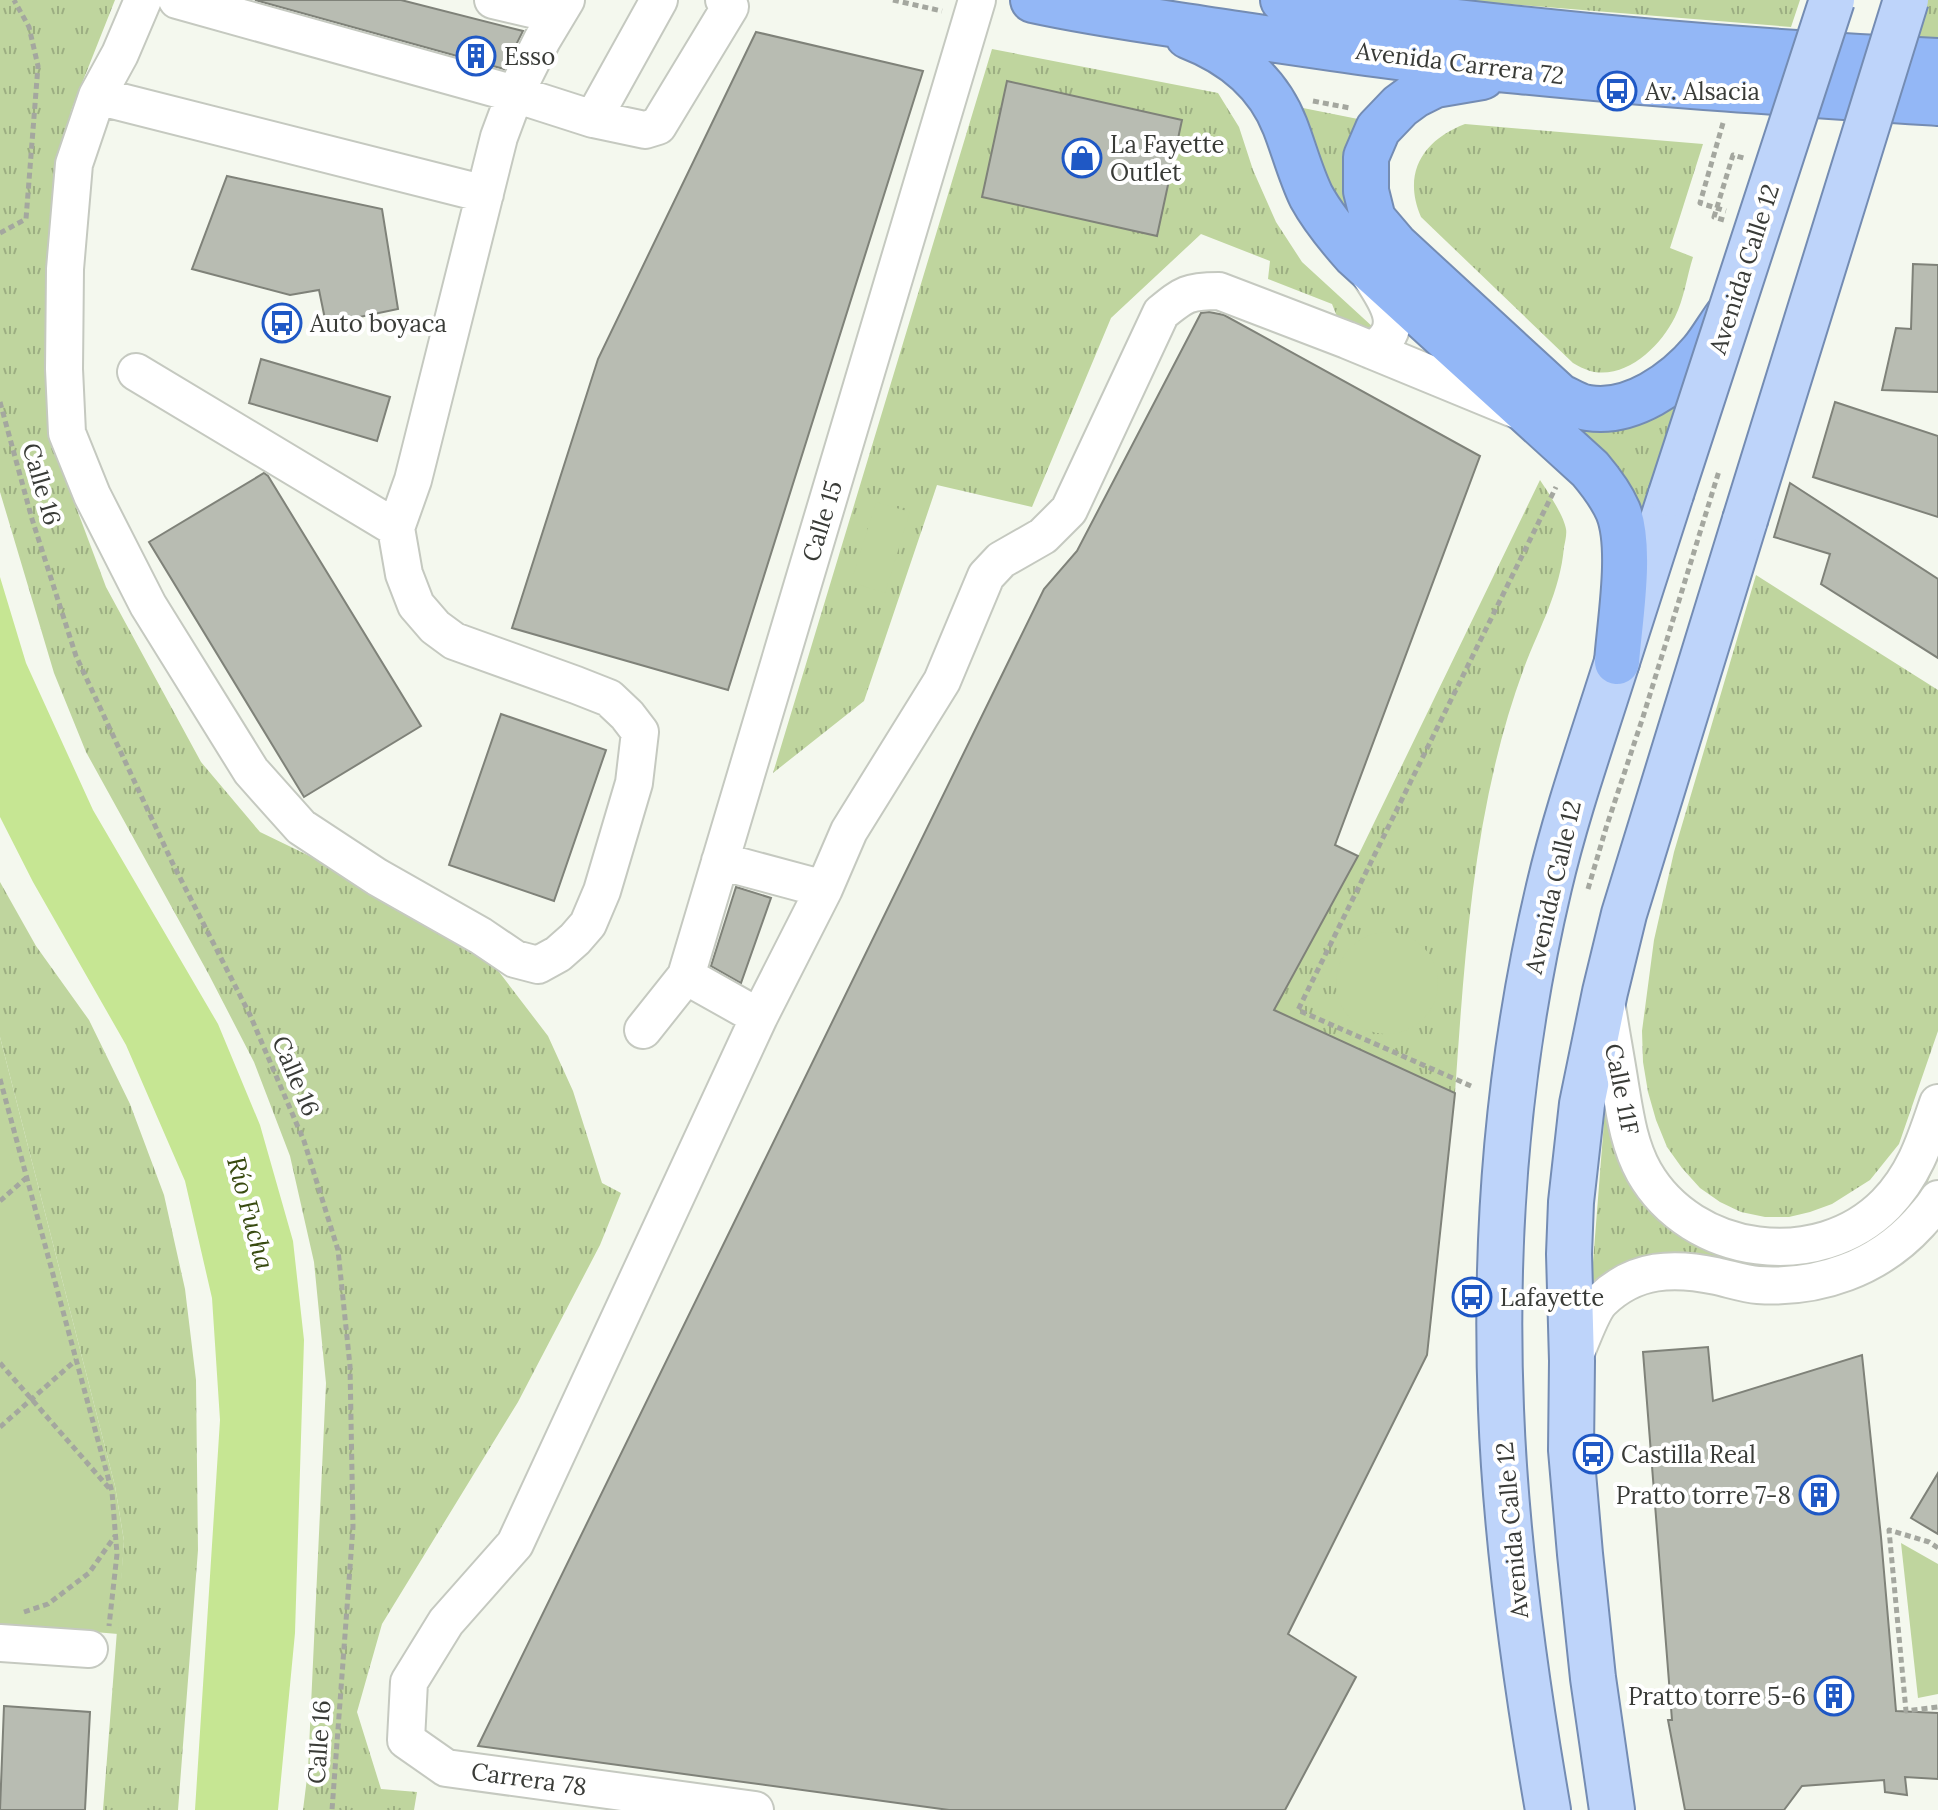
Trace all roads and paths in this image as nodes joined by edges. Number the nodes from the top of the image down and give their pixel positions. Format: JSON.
{"nodes":[{"id":1,"x":14,"y":0,"type":"edge"},
{"id":2,"x":143,"y":0,"type":"edge"},
{"id":3,"x":177,"y":0,"type":"edge"},
{"id":4,"x":493,"y":0,"type":"edge"},
{"id":5,"x":659,"y":0,"type":"edge"},
{"id":6,"x":724,"y":0,"type":"edge"},
{"id":7,"x":977,"y":0,"type":"edge"},
{"id":8,"x":1033,"y":0,"type":"edge"},
{"id":9,"x":1163,"y":0,"type":"edge"},
{"id":10,"x":1283,"y":0,"type":"edge"},
{"id":11,"x":1832,"y":0,"type":"edge"},
{"id":12,"x":1906,"y":0,"type":"edge"},
{"id":13,"x":561,"y":8,"type":"edge"},
{"id":14,"x":1105,"y":14,"type":"junction"},
{"id":15,"x":1228,"y":32,"type":"junction"},
{"id":16,"x":1758,"y":50,"type":"junction"},
{"id":17,"x":1938,"y":61,"type":"edge"},
{"id":18,"x":1519,"y":71,"type":"junction"},
{"id":19,"x":1633,"y":81,"type":"junction"},
{"id":20,"x":515,"y":94,"type":"junction"},
{"id":21,"x":97,"y":96,"type":"junction"},
{"id":22,"x":1303,"y":99,"type":"dead end"},
{"id":23,"x":1938,"y":103,"type":"edge"},
{"id":24,"x":1360,"y":110,"type":"dead end"},
{"id":25,"x":593,"y":119,"type":"junction"},
{"id":26,"x":1724,"y":121,"type":"dead end"},
{"id":27,"x":485,"y":194,"type":"junction"},
{"id":28,"x":1731,"y":212,"type":"dead end"},
{"id":29,"x":0,"y":233,"type":"edge"},
{"id":30,"x":1355,"y":255,"type":"junction"},
{"id":31,"x":1731,"y":310,"type":"junction"},
{"id":32,"x":1371,"y":350,"type":"junction"},
{"id":33,"x":136,"y":372,"type":"dead end"},
{"id":34,"x":0,"y":402,"type":"edge"},
{"id":35,"x":1530,"y":415,"type":"junction"},
{"id":36,"x":1556,"y":487,"type":"dead end"},
{"id":37,"x":396,"y":528,"type":"junction"},
{"id":38,"x":1617,"y":662,"type":"junction"},
{"id":39,"x":720,"y":861,"type":"junction"},
{"id":40,"x":824,"y":889,"type":"junction"},
{"id":41,"x":686,"y":976,"type":"junction"},
{"id":42,"x":1605,"y":992,"type":"junction"},
{"id":43,"x":759,"y":1017,"type":"junction"},
{"id":44,"x":643,"y":1030,"type":"dead end"},
{"id":45,"x":0,"y":1079,"type":"edge"},
{"id":46,"x":1471,"y":1086,"type":"dead end"},
{"id":47,"x":1938,"y":1103,"type":"edge"},
{"id":48,"x":27,"y":1178,"type":"junction"},
{"id":49,"x":1938,"y":1199,"type":"edge"},
{"id":50,"x":0,"y":1201,"type":"edge"},
{"id":51,"x":76,"y":1360,"type":"junction"},
{"id":52,"x":1572,"y":1361,"type":"junction"},
{"id":53,"x":0,"y":1363,"type":"edge"},
{"id":54,"x":31,"y":1400,"type":"junction"},
{"id":55,"x":0,"y":1427,"type":"edge"},
{"id":56,"x":112,"y":1492,"type":"junction"},
{"id":57,"x":115,"y":1536,"type":"junction"},
{"id":58,"x":1938,"y":1548,"type":"edge"},
{"id":59,"x":6,"y":1630,"type":"edge"},
{"id":60,"x":98,"y":1644,"type":"joint"},
{"id":61,"x":1938,"y":1707,"type":"edge"},
{"id":62,"x":332,"y":1810,"type":"edge"},
{"id":63,"x":755,"y":1810,"type":"edge"},
{"id":64,"x":1548,"y":1810,"type":"edge"},
{"id":65,"x":1612,"y":1810,"type":"edge"}],
"edges":[{"from":1,"to":29,"type":"path"},
{"from":2,"to":21,"type":"street"},
{"from":3,"to":20,"type":"street"},
{"from":4,"to":13,"type":"street"},
{"from":5,"to":25,"type":"street"},
{"from":6,"to":25,"type":"street"},
{"from":7,"to":39,"type":"street","name":"Calle 15"},
{"from":8,"to":14,"type":"highway","name":"Avenida Carrera 72"},
{"from":9,"to":15,"type":"highway"},
{"from":10,"to":16,"type":"highway","name":"Avenida Carrera 72"},
{"from":11,"to":31,"type":"main road","name":"Avenida Calle 12","bridge":true},
{"from":12,"to":42,"type":"main road","bridge":true},
{"from":13,"to":20,"type":"street"},
{"from":14,"to":15,"type":"highway","name":"Avenida Carrera 72"},
{"from":14,"to":30,"type":"highway"},
{"from":15,"to":18,"type":"highway","name":"Avenida Carrera 72"},
{"from":16,"to":17,"type":"highway","name":"Avenida Carrera 72"},
{"from":16,"to":19,"type":"highway"},
{"from":18,"to":19,"type":"highway","name":"Avenida Carrera 72"},
{"from":18,"to":31,"type":"highway"},
{"from":19,"to":23,"type":"highway","name":"Avenida Carrera 72"},
{"from":20,"to":25,"type":"street"},
{"from":20,"to":27,"type":"street"},
{"from":21,"to":27,"type":"street"},
{"from":21,"to":37,"type":"street"},
{"from":22,"to":24,"type":"path"},
{"from":26,"to":28,"type":"path"},
{"from":27,"to":37,"type":"street"},
{"from":30,"to":32,"type":"street"},
{"from":30,"to":35,"type":"highway"},
{"from":31,"to":38,"type":"main road","name":"Avenida Calle 12","bridge":true},
{"from":32,"to":35,"type":"street"},
{"from":32,"to":40,"type":"street"},
{"from":33,"to":37,"type":"street"},
{"from":34,"to":62,"type":"path","name":"Calle 16"},
{"from":35,"to":38,"type":"highway"},
{"from":36,"to":46,"type":"path"},
{"from":38,"to":64,"type":"main road","name":"Avenida Calle 12"},
{"from":39,"to":40,"type":"street"},
{"from":39,"to":41,"type":"street","name":"Calle 15"},
{"from":40,"to":43,"type":"street"},
{"from":41,"to":43,"type":"street"},
{"from":41,"to":44,"type":"street","name":"Calle 15"},
{"from":42,"to":47,"type":"street","name":"Calle 11F"},
{"from":42,"to":52,"type":"main road"},
{"from":43,"to":63,"type":"street","name":"Carrera 78"},
{"from":45,"to":48,"type":"path"},
{"from":48,"to":50,"type":"path"},
{"from":48,"to":51,"type":"path"},
{"from":49,"to":52,"type":"street"},
{"from":51,"to":54,"type":"path"},
{"from":51,"to":56,"type":"path"},
{"from":52,"to":65,"type":"main road"},
{"from":53,"to":54,"type":"path"},
{"from":54,"to":55,"type":"path"},
{"from":54,"to":56,"type":"path"},
{"from":56,"to":57,"type":"path"},
{"from":57,"to":59,"type":"path"},
{"from":57,"to":60,"type":"path"},
{"from":58,"to":61,"type":"path"},
{"from":59,"to":60,"type":"street"}]}
